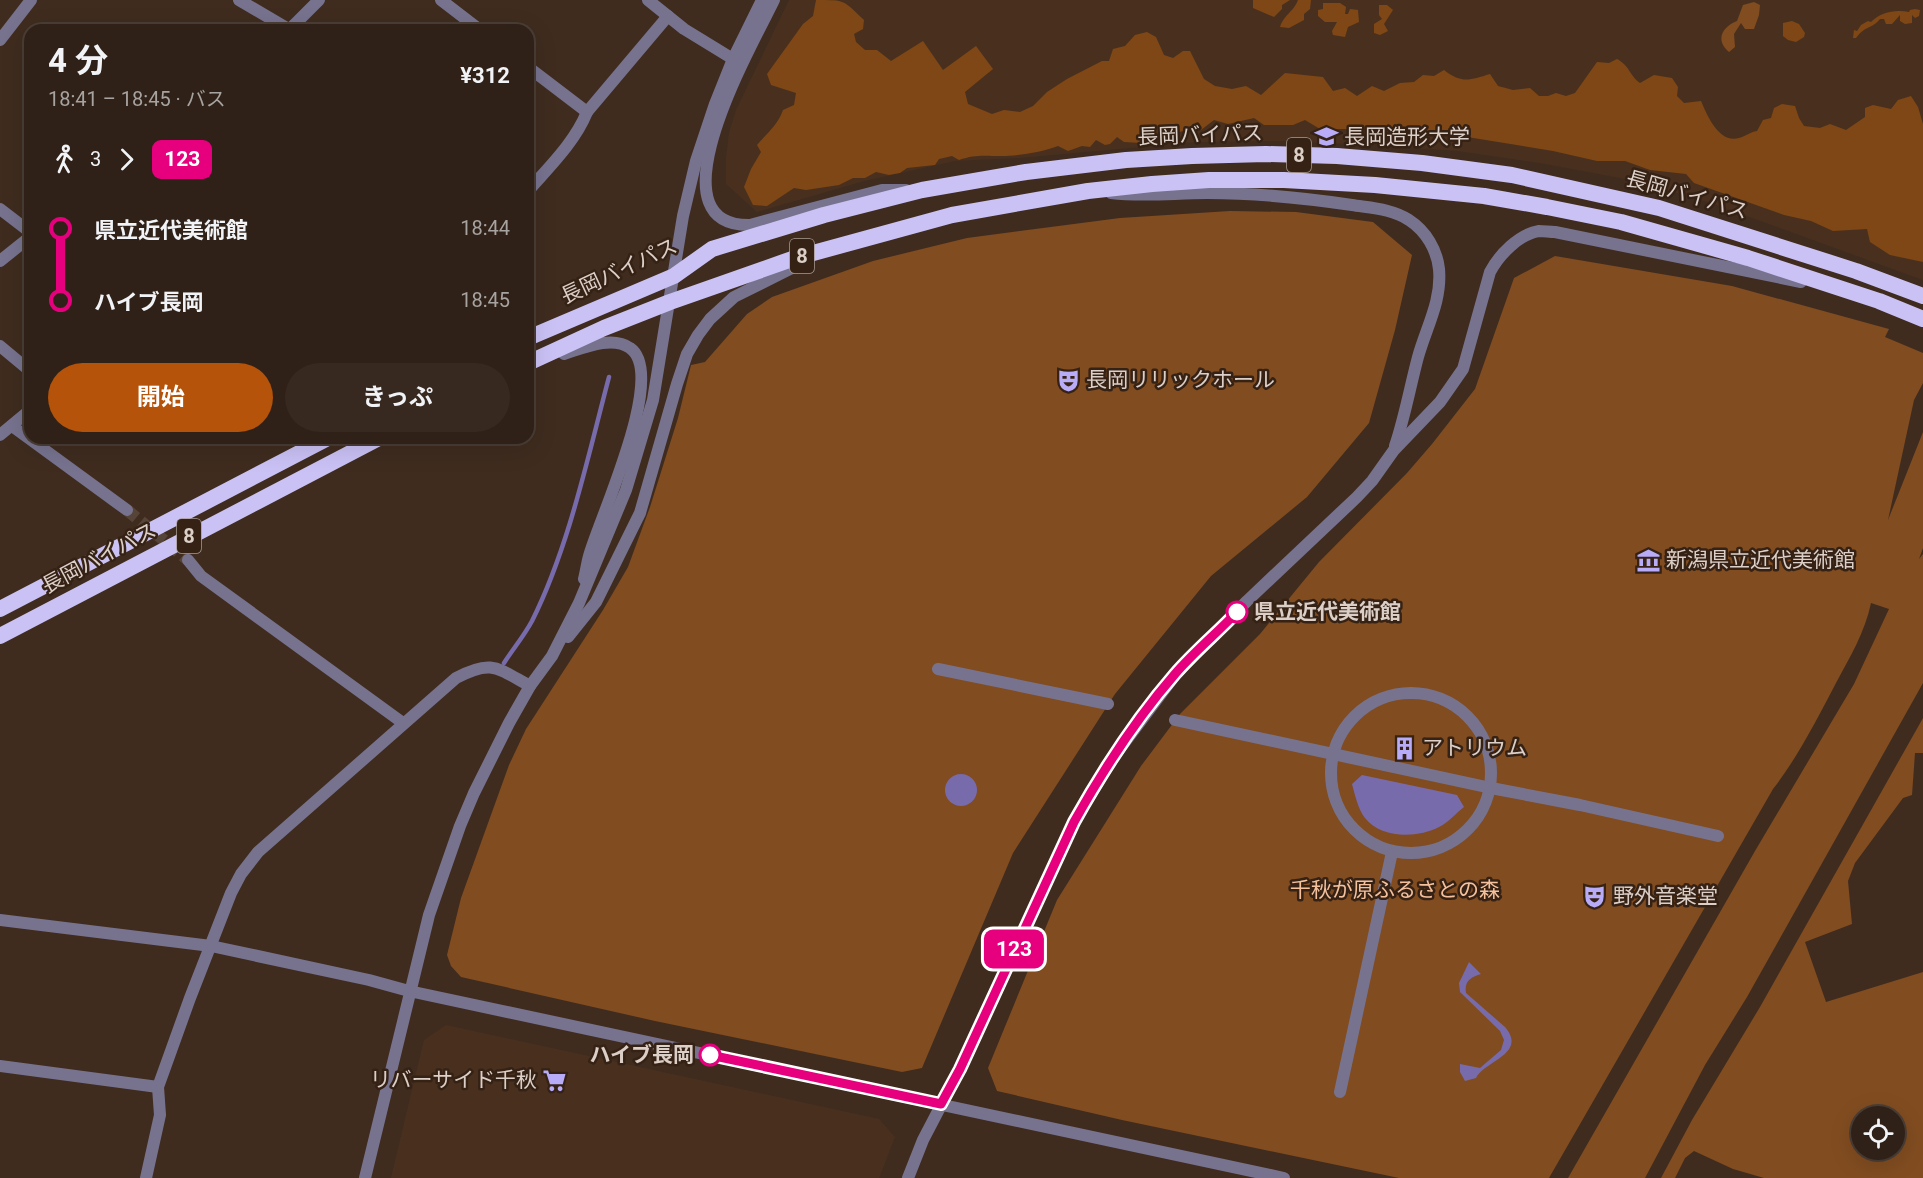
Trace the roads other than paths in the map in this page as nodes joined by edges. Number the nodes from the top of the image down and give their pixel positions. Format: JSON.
{"nodes":[{"id":1,"x":31,"y":0,"type":"edge"},
{"id":2,"x":238,"y":0,"type":"edge"},
{"id":3,"x":319,"y":0,"type":"edge"},
{"id":4,"x":441,"y":0,"type":"edge"},
{"id":5,"x":648,"y":0,"type":"edge"},
{"id":6,"x":762,"y":0,"type":"edge"},
{"id":7,"x":774,"y":0,"type":"edge"},
{"id":8,"x":668,"y":16,"type":"junction"},
{"id":9,"x":280,"y":24,"type":"edge"},
{"id":10,"x":296,"y":24,"type":"edge"},
{"id":11,"x":472,"y":24,"type":"edge"},
{"id":12,"x":0,"y":39,"type":"edge"},
{"id":13,"x":733,"y":59,"type":"junction"},
{"id":14,"x":534,"y":72,"type":"edge"},
{"id":15,"x":587,"y":112,"type":"junction"},
{"id":16,"x":534,"y":184,"type":"edge"},
{"id":17,"x":922,"y":190,"type":"junction"},
{"id":18,"x":1088,"y":191,"type":"junction"},
{"id":19,"x":0,"y":209,"type":"edge"},
{"id":20,"x":24,"y":227,"type":"edge"},
{"id":21,"x":24,"y":242,"type":"edge"},
{"id":22,"x":843,"y":245,"type":"junction"},
{"id":23,"x":0,"y":261,"type":"edge"},
{"id":24,"x":674,"y":276,"type":"junction"},
{"id":25,"x":1841,"y":289,"type":"junction"},
{"id":26,"x":1923,"y":296,"type":"edge"},
{"id":27,"x":670,"y":302,"type":"junction"},
{"id":28,"x":1923,"y":319,"type":"edge"},
{"id":29,"x":534,"y":335,"type":"edge"},
{"id":30,"x":0,"y":346,"type":"edge"},
{"id":31,"x":534,"y":361,"type":"edge"},
{"id":32,"x":534,"y":362,"type":"edge"},
{"id":33,"x":24,"y":366,"type":"edge"},
{"id":34,"x":24,"y":415,"type":"edge"},
{"id":35,"x":12,"y":426,"type":"junction"},
{"id":36,"x":0,"y":435,"type":"edge"},
{"id":37,"x":24,"y":435,"type":"edge"},
{"id":38,"x":37,"y":444,"type":"edge"},
{"id":39,"x":316,"y":444,"type":"edge"},
{"id":40,"x":368,"y":444,"type":"edge"},
{"id":41,"x":1394,"y":450,"type":"junction"},
{"id":42,"x":127,"y":510,"type":"tunnel mouth"},
{"id":43,"x":188,"y":560,"type":"tunnel mouth"},
{"id":44,"x":579,"y":603,"type":"junction"},
{"id":45,"x":0,"y":609,"type":"edge"},
{"id":46,"x":0,"y":636,"type":"edge"},
{"id":47,"x":552,"y":656,"type":"junction"},
{"id":48,"x":938,"y":669,"type":"dead end"},
{"id":49,"x":530,"y":686,"type":"junction"},
{"id":50,"x":1108,"y":704,"type":"dead end"},
{"id":51,"x":1175,"y":720,"type":"dead end"},
{"id":52,"x":403,"y":723,"type":"junction"},
{"id":53,"x":1332,"y":755,"type":"junction"},
{"id":54,"x":1491,"y":788,"type":"junction"},
{"id":55,"x":1718,"y":836,"type":"dead end"},
{"id":56,"x":1392,"y":852,"type":"junction"},
{"id":57,"x":0,"y":920,"type":"edge"},
{"id":58,"x":211,"y":946,"type":"junction"},
{"id":59,"x":409,"y":991,"type":"junction"},
{"id":60,"x":0,"y":1066,"type":"edge"},
{"id":61,"x":159,"y":1086,"type":"junction"},
{"id":62,"x":1340,"y":1092,"type":"dead end"},
{"id":63,"x":941,"y":1104,"type":"junction"},
{"id":64,"x":146,"y":1178,"type":"edge"},
{"id":65,"x":365,"y":1178,"type":"edge"},
{"id":66,"x":908,"y":1178,"type":"edge"},
{"id":67,"x":1284,"y":1178,"type":"edge"}],
"edges":[{"from":1,"to":12,"type":"street"},
{"from":2,"to":9,"type":"street"},
{"from":3,"to":10,"type":"street"},
{"from":4,"to":11,"type":"street"},
{"from":5,"to":8,"type":"street"},
{"from":6,"to":13,"type":"street"},
{"from":7,"to":17,"type":"street"},
{"from":8,"to":13,"type":"street"},
{"from":8,"to":15,"type":"street"},
{"from":13,"to":24,"type":"street"},
{"from":14,"to":15,"type":"street"},
{"from":15,"to":16,"type":"street"},
{"from":17,"to":24,"type":"highway","name":"長岡バイパス","number":"8"},
{"from":17,"to":26,"type":"highway","name":"長岡バイパス","number":"8"},
{"from":18,"to":22,"type":"highway","name":"長岡バイパス","number":"8"},
{"from":18,"to":25,"type":"highway","name":"長岡バイパス","number":"8"},
{"from":18,"to":41,"type":"street"},
{"from":19,"to":20,"type":"street"},
{"from":21,"to":23,"type":"street"},
{"from":22,"to":27,"type":"highway","name":"長岡バイパス","number":"8"},
{"from":22,"to":47,"type":"street"},
{"from":24,"to":27,"type":"street"},
{"from":24,"to":29,"type":"highway","name":"長岡バイパス","number":"8"},
{"from":25,"to":28,"type":"highway","name":"長岡バイパス","number":"8"},
{"from":25,"to":41,"type":"street"},
{"from":27,"to":31,"type":"highway","name":"長岡バイパス","number":"8"},
{"from":27,"to":44,"type":"street"},
{"from":30,"to":33,"type":"street"},
{"from":32,"to":44,"type":"street"},
{"from":34,"to":35,"type":"street"},
{"from":35,"to":36,"type":"street"},
{"from":35,"to":37,"type":"street"},
{"from":38,"to":42,"type":"street"},
{"from":39,"to":45,"type":"highway","name":"長岡バイパス","number":"8"},
{"from":40,"to":46,"type":"highway","name":"長岡バイパス","number":"8"},
{"from":41,"to":63,"type":"street"},
{"from":43,"to":52,"type":"street"},
{"from":44,"to":47,"type":"street"},
{"from":47,"to":49,"type":"street"},
{"from":48,"to":50,"type":"street"},
{"from":49,"to":52,"type":"street"},
{"from":49,"to":59,"type":"street"},
{"from":51,"to":53,"type":"street"},
{"from":52,"to":58,"type":"street"},
{"from":53,"to":54,"type":"street"},
{"from":53,"to":54,"type":"street"},
{"from":53,"to":56,"type":"street"},
{"from":54,"to":55,"type":"street"},
{"from":54,"to":56,"type":"street"},
{"from":56,"to":62,"type":"street"},
{"from":57,"to":58,"type":"street"},
{"from":58,"to":59,"type":"street"},
{"from":58,"to":61,"type":"street"},
{"from":59,"to":63,"type":"street"},
{"from":59,"to":65,"type":"street"},
{"from":60,"to":61,"type":"street"},
{"from":61,"to":64,"type":"street"},
{"from":63,"to":66,"type":"street"},
{"from":63,"to":67,"type":"street"}]}
